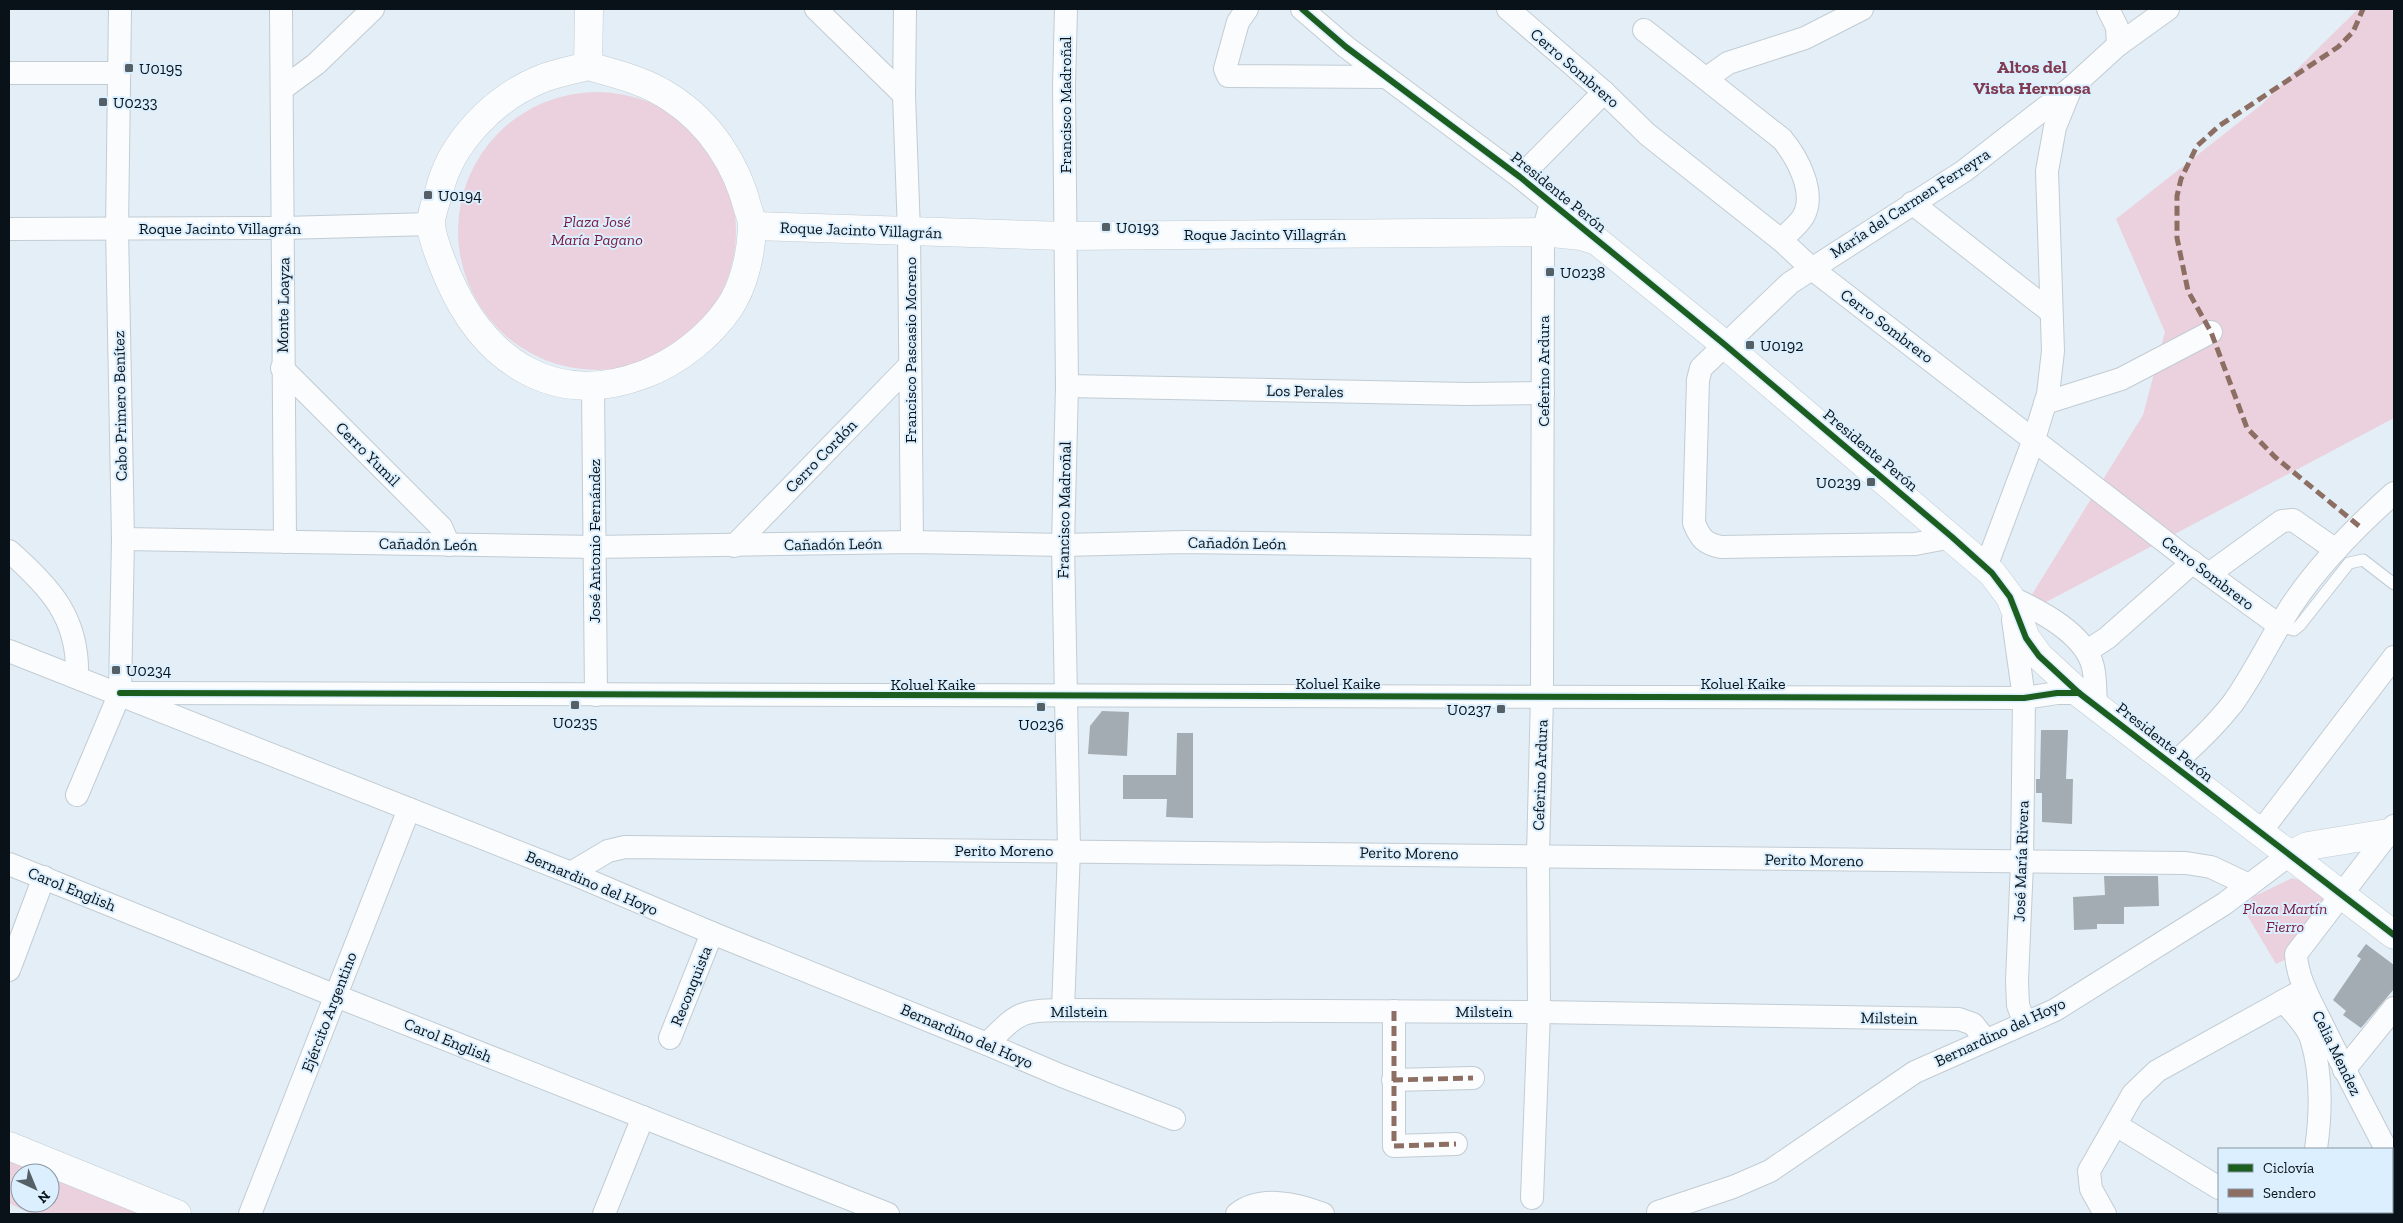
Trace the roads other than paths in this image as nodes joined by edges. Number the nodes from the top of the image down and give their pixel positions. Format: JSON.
{"nodes":[{"id":1,"x":120,"y":9,"type":"edge"},
{"id":2,"x":281,"y":9,"type":"edge"},
{"id":3,"x":374,"y":9,"type":"edge"},
{"id":4,"x":589,"y":9,"type":"edge"},
{"id":5,"x":816,"y":9,"type":"edge"},
{"id":6,"x":905,"y":9,"type":"edge"},
{"id":7,"x":1066,"y":9,"type":"edge"},
{"id":8,"x":1247,"y":9,"type":"edge"},
{"id":9,"x":1302,"y":9,"type":"edge"},
{"id":10,"x":1508,"y":9,"type":"edge"},
{"id":11,"x":1862,"y":9,"type":"edge"},
{"id":12,"x":2108,"y":9,"type":"edge"},
{"id":13,"x":2168,"y":9,"type":"edge"},
{"id":14,"x":1644,"y":30,"type":"dead end"},
{"id":15,"x":2118,"y":44,"type":"junction"},
{"id":16,"x":588,"y":66,"type":"junction"},
{"id":17,"x":9,"y":73,"type":"edge"},
{"id":18,"x":118,"y":73,"type":"junction"},
{"id":19,"x":1385,"y":77,"type":"junction"},
{"id":20,"x":1706,"y":78,"type":"junction"},
{"id":21,"x":2072,"y":87,"type":"junction"},
{"id":22,"x":282,"y":89,"type":"junction"},
{"id":23,"x":1604,"y":92,"type":"junction"},
{"id":24,"x":904,"y":95,"type":"junction"},
{"id":25,"x":1520,"y":177,"type":"junction"},
{"id":26,"x":1552,"y":203,"type":"junction"},
{"id":27,"x":1912,"y":203,"type":"junction"},
{"id":28,"x":431,"y":224,"type":"junction"},
{"id":29,"x":753,"y":226,"type":"junction"},
{"id":30,"x":284,"y":228,"type":"junction"},
{"id":31,"x":9,"y":229,"type":"edge"},
{"id":32,"x":117,"y":229,"type":"junction"},
{"id":33,"x":909,"y":232,"type":"junction"},
{"id":34,"x":1543,"y":232,"type":"junction"},
{"id":35,"x":1065,"y":236,"type":"junction"},
{"id":36,"x":1781,"y":240,"type":"junction"},
{"id":37,"x":1598,"y":241,"type":"junction"},
{"id":38,"x":1811,"y":268,"type":"junction"},
{"id":39,"x":2051,"y":312,"type":"junction"},
{"id":40,"x":2211,"y":332,"type":"dead end"},
{"id":41,"x":1724,"y":344,"type":"junction"},
{"id":42,"x":909,"y":366,"type":"junction"},
{"id":43,"x":282,"y":368,"type":"junction"},
{"id":44,"x":1066,"y":386,"type":"junction"},
{"id":45,"x":593,"y":387,"type":"junction"},
{"id":46,"x":1543,"y":393,"type":"junction"},
{"id":47,"x":2045,"y":403,"type":"junction"},
{"id":48,"x":2034,"y":439,"type":"junction"},
{"id":49,"x":2394,"y":493,"type":"edge"},
{"id":50,"x":1952,"y":537,"type":"junction"},
{"id":51,"x":123,"y":539,"type":"junction"},
{"id":52,"x":285,"y":542,"type":"junction"},
{"id":53,"x":912,"y":542,"type":"junction"},
{"id":54,"x":449,"y":545,"type":"junction"},
{"id":55,"x":734,"y":546,"type":"junction"},
{"id":56,"x":1063,"y":546,"type":"junction"},
{"id":57,"x":594,"y":547,"type":"junction"},
{"id":58,"x":1542,"y":547,"type":"junction"},
{"id":59,"x":2336,"y":550,"type":"junction"},
{"id":60,"x":9,"y":551,"type":"edge"},
{"id":61,"x":1986,"y":567,"type":"junction"},
{"id":62,"x":2201,"y":568,"type":"junction"},
{"id":63,"x":2394,"y":584,"type":"edge"},
{"id":64,"x":2010,"y":597,"type":"junction"},
{"id":65,"x":2280,"y":626,"type":"junction"},
{"id":66,"x":9,"y":651,"type":"edge"},
{"id":67,"x":2087,"y":651,"type":"junction"},
{"id":68,"x":2394,"y":657,"type":"edge"},
{"id":69,"x":77,"y":676,"type":"junction"},
{"id":70,"x":120,"y":693,"type":"junction"},
{"id":71,"x":596,"y":695,"type":"junction"},
{"id":72,"x":1542,"y":696,"type":"junction"},
{"id":73,"x":1066,"y":698,"type":"junction"},
{"id":74,"x":2024,"y":698,"type":"junction"},
{"id":75,"x":2087,"y":700,"type":"junction"},
{"id":76,"x":2172,"y":765,"type":"junction"},
{"id":77,"x":77,"y":795,"type":"dead end"},
{"id":78,"x":409,"y":809,"type":"junction"},
{"id":79,"x":2392,"y":830,"type":"edge"},
{"id":80,"x":2259,"y":834,"type":"junction"},
{"id":81,"x":1069,"y":850,"type":"junction"},
{"id":82,"x":1538,"y":855,"type":"junction"},
{"id":83,"x":2289,"y":855,"type":"junction"},
{"id":84,"x":2022,"y":863,"type":"junction"},
{"id":85,"x":9,"y":864,"type":"edge"},
{"id":86,"x":571,"y":872,"type":"junction"},
{"id":87,"x":44,"y":878,"type":"junction"},
{"id":88,"x":2249,"y":886,"type":"junction"},
{"id":89,"x":2342,"y":893,"type":"junction"},
{"id":90,"x":712,"y":933,"type":"junction"},
{"id":91,"x":2394,"y":936,"type":"edge"},
{"id":92,"x":9,"y":970,"type":"edge"},
{"id":93,"x":2305,"y":989,"type":"junction"},
{"id":94,"x":336,"y":996,"type":"junction"},
{"id":95,"x":2283,"y":1001,"type":"junction"},
{"id":96,"x":2394,"y":1008,"type":"edge"},
{"id":97,"x":1064,"y":1010,"type":"junction"},
{"id":98,"x":1394,"y":1011,"type":"junction"},
{"id":99,"x":1539,"y":1012,"type":"junction"},
{"id":100,"x":2024,"y":1022,"type":"junction"},
{"id":101,"x":670,"y":1038,"type":"dead end"},
{"id":102,"x":1984,"y":1039,"type":"junction"},
{"id":103,"x":987,"y":1044,"type":"junction"},
{"id":104,"x":2344,"y":1070,"type":"junction"},
{"id":105,"x":1473,"y":1078,"type":"dead end"},
{"id":106,"x":1393,"y":1080,"type":"junction"},
{"id":107,"x":643,"y":1117,"type":"junction"},
{"id":108,"x":1174,"y":1119,"type":"dead end"},
{"id":109,"x":2116,"y":1124,"type":"junction"},
{"id":110,"x":1456,"y":1144,"type":"dead end"},
{"id":111,"x":9,"y":1146,"type":"edge"},
{"id":112,"x":2316,"y":1148,"type":"edge"},
{"id":113,"x":2385,"y":1148,"type":"edge"},
{"id":114,"x":2218,"y":1187,"type":"edge"},
{"id":115,"x":1532,"y":1198,"type":"dead end"},
{"id":116,"x":1658,"y":1212,"type":"dead end"},
{"id":117,"x":177,"y":1214,"type":"edge"},
{"id":118,"x":250,"y":1214,"type":"edge"},
{"id":119,"x":604,"y":1214,"type":"edge"},
{"id":120,"x":888,"y":1214,"type":"edge"},
{"id":121,"x":1237,"y":1214,"type":"edge"},
{"id":122,"x":1323,"y":1214,"type":"edge"},
{"id":123,"x":2105,"y":1214,"type":"edge"}],
"edges":[{"from":1,"to":18,"type":"street","name":"Cabo Primero Benítez"},
{"from":2,"to":22,"type":"street","name":"Monte Loayza"},
{"from":3,"to":22,"type":"street"},
{"from":4,"to":16,"type":"street"},
{"from":5,"to":24,"type":"street"},
{"from":6,"to":24,"type":"street","name":"Francisco Pascasio Moreno"},
{"from":7,"to":35,"type":"street","name":"Francisco Madroñal"},
{"from":8,"to":19,"type":"street"},
{"from":9,"to":19,"type":"street","name":"Presidente Perón"},
{"from":10,"to":23,"type":"street","name":"Cerro Sombrero"},
{"from":11,"to":20,"type":"street"},
{"from":12,"to":15,"type":"street"},
{"from":13,"to":15,"type":"street","name":"María del Carmen Ferreyra"},
{"from":14,"to":20,"type":"street"},
{"from":15,"to":21,"type":"street","name":"María del Carmen Ferreyra"},
{"from":16,"to":28,"type":"street"},
{"from":16,"to":29,"type":"street"},
{"from":17,"to":18,"type":"street"},
{"from":18,"to":32,"type":"street","name":"Cabo Primero Benítez"},
{"from":19,"to":25,"type":"street","name":"Presidente Perón"},
{"from":20,"to":36,"type":"street"},
{"from":21,"to":27,"type":"street","name":"María del Carmen Ferreyra"},
{"from":21,"to":39,"type":"street"},
{"from":22,"to":30,"type":"street","name":"Monte Loayza"},
{"from":23,"to":25,"type":"street"},
{"from":23,"to":36,"type":"street","name":"Cerro Sombrero"},
{"from":24,"to":33,"type":"street","name":"Francisco Pascasio Moreno"},
{"from":25,"to":26,"type":"street","name":"Presidente Perón"},
{"from":26,"to":34,"type":"street","name":"Ceferino Ardura"},
{"from":26,"to":37,"type":"street","name":"Presidente Perón"},
{"from":27,"to":38,"type":"street","name":"María del Carmen Ferreyra"},
{"from":27,"to":39,"type":"street"},
{"from":28,"to":30,"type":"street","name":"Roque Jacinto Villagrán"},
{"from":28,"to":45,"type":"street"},
{"from":29,"to":33,"type":"street","name":"Roque Jacinto Villagrán"},
{"from":29,"to":45,"type":"street"},
{"from":30,"to":32,"type":"street","name":"Roque Jacinto Villagrán"},
{"from":30,"to":43,"type":"street","name":"Monte Loayza"},
{"from":31,"to":32,"type":"street","name":"Roque Jacinto Villagrán"},
{"from":32,"to":51,"type":"street","name":"Cabo Primero Benítez"},
{"from":33,"to":35,"type":"street","name":"Roque Jacinto Villagrán"},
{"from":33,"to":42,"type":"street","name":"Francisco Pascasio Moreno"},
{"from":34,"to":35,"type":"street","name":"Roque Jacinto Villagrán"},
{"from":34,"to":37,"type":"street","name":"Roque Jacinto Villagrán"},
{"from":34,"to":46,"type":"street","name":"Ceferino Ardura"},
{"from":35,"to":44,"type":"street","name":"Francisco Madroñal"},
{"from":36,"to":38,"type":"street","name":"Cerro Sombrero"},
{"from":37,"to":41,"type":"street","name":"Presidente Perón"},
{"from":38,"to":41,"type":"street","name":"María del Carmen Ferreyra"},
{"from":38,"to":48,"type":"street","name":"Cerro Sombrero"},
{"from":39,"to":47,"type":"street"},
{"from":40,"to":47,"type":"street"},
{"from":41,"to":50,"type":"street","name":"Presidente Perón"},
{"from":41,"to":50,"type":"street","name":"María del Carmen Ferreyra"},
{"from":42,"to":53,"type":"street","name":"Francisco Pascasio Moreno"},
{"from":42,"to":55,"type":"street","name":"Cerro Cordón"},
{"from":43,"to":52,"type":"street","name":"Monte Loayza"},
{"from":43,"to":54,"type":"street","name":"Cerro Yumil"},
{"from":44,"to":46,"type":"street","name":"Los Perales"},
{"from":44,"to":56,"type":"street","name":"Francisco Madroñal"},
{"from":45,"to":57,"type":"street","name":"José Antonio Fernández"},
{"from":46,"to":58,"type":"street","name":"Ceferino Ardura"},
{"from":47,"to":48,"type":"street"},
{"from":48,"to":61,"type":"street"},
{"from":48,"to":62,"type":"street","name":"Cerro Sombrero"},
{"from":49,"to":59,"type":"street"},
{"from":50,"to":61,"type":"street","name":"Presidente Perón"},
{"from":51,"to":52,"type":"street","name":"Cañadón León"},
{"from":51,"to":70,"type":"street","name":"Cabo Primero Benítez"},
{"from":52,"to":54,"type":"street","name":"Cañadón León"},
{"from":53,"to":55,"type":"street","name":"Cañadón León"},
{"from":53,"to":56,"type":"street","name":"Cañadón León"},
{"from":54,"to":57,"type":"street","name":"Cañadón León"},
{"from":55,"to":57,"type":"street","name":"Cañadón León"},
{"from":56,"to":58,"type":"street","name":"Cañadón León"},
{"from":56,"to":73,"type":"street","name":"Francisco Madroñal"},
{"from":57,"to":71,"type":"street","name":"José Antonio Fernández"},
{"from":58,"to":72,"type":"street","name":"Ceferino Ardura"},
{"from":59,"to":62,"type":"street"},
{"from":59,"to":65,"type":"street"},
{"from":60,"to":69,"type":"street"},
{"from":61,"to":64,"type":"street","name":"Presidente Perón"},
{"from":62,"to":65,"type":"street","name":"Cerro Sombrero"},
{"from":62,"to":67,"type":"street"},
{"from":63,"to":65,"type":"lane"},
{"from":64,"to":67,"type":"street"},
{"from":64,"to":74,"type":"street","name":"José María Rivera"},
{"from":64,"to":75,"type":"street","name":"Presidente Perón"},
{"from":65,"to":76,"type":"street"},
{"from":66,"to":69,"type":"street","name":"Bernardino del Hoyo"},
{"from":67,"to":75,"type":"street"},
{"from":68,"to":80,"type":"street"},
{"from":69,"to":70,"type":"street","name":"Bernardino del Hoyo"},
{"from":70,"to":71,"type":"street","name":"Koluel Kaike"},
{"from":70,"to":77,"type":"street","name":"Cabo Primero Benítez"},
{"from":70,"to":78,"type":"street","name":"Bernardino del Hoyo"},
{"from":71,"to":73,"type":"street","name":"Koluel Kaike"},
{"from":72,"to":73,"type":"street","name":"Koluel Kaike"},
{"from":72,"to":74,"type":"street","name":"Koluel Kaike"},
{"from":72,"to":82,"type":"street","name":"Ceferino Ardura"},
{"from":73,"to":81,"type":"street","name":"Francisco Madroñal"},
{"from":74,"to":75,"type":"street","name":"Koluel Kaike"},
{"from":74,"to":84,"type":"street","name":"José María Rivera"},
{"from":75,"to":76,"type":"street","name":"Presidente Perón"},
{"from":76,"to":80,"type":"street","name":"Presidente Perón"},
{"from":78,"to":86,"type":"street","name":"Bernardino del Hoyo"},
{"from":78,"to":94,"type":"street","name":"Ejército Argentino"},
{"from":79,"to":83,"type":"street","name":"Bernardino del Hoyo"},
{"from":79,"to":89,"type":"street"},
{"from":80,"to":83,"type":"street","name":"Presidente Perón"},
{"from":81,"to":82,"type":"street","name":"Perito Moreno"},
{"from":81,"to":86,"type":"street","name":"Perito Moreno"},
{"from":81,"to":97,"type":"street","name":"Francisco Madroñal"},
{"from":82,"to":84,"type":"street","name":"Perito Moreno"},
{"from":82,"to":99,"type":"street","name":"Ceferino Ardura"},
{"from":83,"to":88,"type":"street","name":"Bernardino del Hoyo"},
{"from":83,"to":89,"type":"street","name":"Presidente Perón"},
{"from":84,"to":88,"type":"street","name":"Perito Moreno"},
{"from":84,"to":100,"type":"street","name":"José María Rivera"},
{"from":85,"to":87,"type":"street","name":"Carol English"},
{"from":86,"to":90,"type":"street","name":"Bernardino del Hoyo"},
{"from":87,"to":92,"type":"street"},
{"from":87,"to":94,"type":"street","name":"Carol English"},
{"from":88,"to":100,"type":"street","name":"Bernardino del Hoyo"},
{"from":89,"to":91,"type":"street","name":"Presidente Perón"},
{"from":89,"to":93,"type":"street","name":"Celia Mendez"},
{"from":90,"to":101,"type":"street","name":"Reconquista"},
{"from":90,"to":103,"type":"street","name":"Bernardino del Hoyo"},
{"from":93,"to":95,"type":"street"},
{"from":93,"to":104,"type":"street","name":"Celia Mendez"},
{"from":94,"to":107,"type":"street","name":"Carol English"},
{"from":94,"to":118,"type":"street","name":"Ejército Argentino"},
{"from":95,"to":109,"type":"street"},
{"from":95,"to":112,"type":"street"},
{"from":96,"to":104,"type":"street"},
{"from":97,"to":98,"type":"street","name":"Milstein"},
{"from":97,"to":103,"type":"street","name":"Milstein"},
{"from":98,"to":99,"type":"street","name":"Milstein"},
{"from":98,"to":106,"type":"street"},
{"from":99,"to":102,"type":"street","name":"Milstein"},
{"from":99,"to":115,"type":"street","name":"Ceferino Ardura"},
{"from":100,"to":102,"type":"street","name":"Bernardino del Hoyo"},
{"from":102,"to":116,"type":"street","name":"Bernardino del Hoyo"},
{"from":103,"to":108,"type":"street","name":"Bernardino del Hoyo"},
{"from":104,"to":113,"type":"street","name":"Celia Mendez"},
{"from":105,"to":106,"type":"street"},
{"from":106,"to":110,"type":"street"},
{"from":107,"to":119,"type":"street"},
{"from":107,"to":120,"type":"street","name":"Carol English"},
{"from":109,"to":114,"type":"street"},
{"from":109,"to":123,"type":"street"},
{"from":111,"to":117,"type":"street"},
{"from":121,"to":122,"type":"street"}]}
